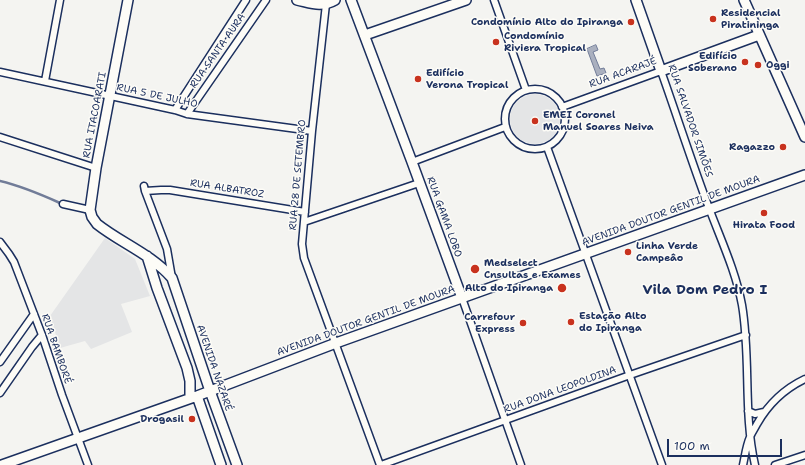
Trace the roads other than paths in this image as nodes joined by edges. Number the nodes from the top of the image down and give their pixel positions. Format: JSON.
{"nodes":[{"id":1,"x":60,"y":0,"type":"edge"},
{"id":2,"x":128,"y":0,"type":"edge"},
{"id":3,"x":246,"y":0,"type":"edge"},
{"id":4,"x":266,"y":0,"type":"edge"},
{"id":5,"x":297,"y":0,"type":"edge"},
{"id":6,"x":335,"y":0,"type":"edge"},
{"id":7,"x":351,"y":0,"type":"edge"},
{"id":8,"x":466,"y":0,"type":"edge"},
{"id":9,"x":494,"y":0,"type":"edge"},
{"id":10,"x":636,"y":0,"type":"edge"},
{"id":11,"x":744,"y":0,"type":"edge"},
{"id":12,"x":326,"y":4,"type":"junction"},
{"id":13,"x":365,"y":35,"type":"junction"},
{"id":14,"x":759,"y":35,"type":"junction"},
{"id":15,"x":662,"y":70,"type":"junction"},
{"id":16,"x":0,"y":72,"type":"edge"},
{"id":17,"x":45,"y":81,"type":"junction"},
{"id":18,"x":526,"y":90,"type":"junction"},
{"id":19,"x":110,"y":96,"type":"junction"},
{"id":20,"x":562,"y":107,"type":"junction"},
{"id":21,"x":175,"y":110,"type":"junction"},
{"id":22,"x":187,"y":114,"type":"junction"},
{"id":23,"x":505,"y":127,"type":"junction"},
{"id":24,"x":312,"y":131,"type":"junction"},
{"id":25,"x":0,"y":137,"type":"edge"},
{"id":26,"x":805,"y":137,"type":"edge"},
{"id":27,"x":547,"y":147,"type":"junction"},
{"id":28,"x":412,"y":162,"type":"junction"},
{"id":29,"x":96,"y":168,"type":"junction"},
{"id":30,"x":805,"y":175,"type":"edge"},
{"id":31,"x":420,"y":182,"type":"junction"},
{"id":32,"x":145,"y":189,"type":"joint"},
{"id":33,"x":62,"y":204,"type":"dead end"},
{"id":34,"x":709,"y":209,"type":"junction"},
{"id":35,"x":90,"y":210,"type":"junction"},
{"id":36,"x":305,"y":212,"type":"junction"},
{"id":37,"x":304,"y":222,"type":"junction"},
{"id":38,"x":0,"y":242,"type":"edge"},
{"id":39,"x":585,"y":254,"type":"junction"},
{"id":40,"x":147,"y":256,"type":"junction"},
{"id":41,"x":172,"y":278,"type":"junction"},
{"id":42,"x":462,"y":298,"type":"junction"},
{"id":43,"x":34,"y":314,"type":"junction"},
{"id":44,"x":42,"y":335,"type":"junction"},
{"id":45,"x":746,"y":335,"type":"junction"},
{"id":46,"x":336,"y":343,"type":"junction"},
{"id":47,"x":0,"y":362,"type":"edge"},
{"id":48,"x":630,"y":375,"type":"junction"},
{"id":49,"x":805,"y":379,"type":"edge"},
{"id":50,"x":224,"y":386,"type":"junction"},
{"id":51,"x":210,"y":391,"type":"junction"},
{"id":52,"x":0,"y":393,"type":"edge"},
{"id":53,"x":193,"y":397,"type":"junction"},
{"id":54,"x":214,"y":402,"type":"junction"},
{"id":55,"x":748,"y":411,"type":"junction"},
{"id":56,"x":764,"y":412,"type":"junction"},
{"id":57,"x":504,"y":421,"type":"junction"},
{"id":58,"x":78,"y":438,"type":"junction"},
{"id":59,"x":749,"y":438,"type":"junction"},
{"id":60,"x":805,"y":455,"type":"edge"},
{"id":61,"x":2,"y":465,"type":"edge"},
{"id":62,"x":88,"y":465,"type":"edge"},
{"id":63,"x":221,"y":465,"type":"edge"},
{"id":64,"x":237,"y":465,"type":"edge"},
{"id":65,"x":381,"y":465,"type":"edge"},
{"id":66,"x":521,"y":465,"type":"edge"},
{"id":67,"x":662,"y":465,"type":"edge"},
{"id":68,"x":743,"y":465,"type":"edge"},
{"id":69,"x":754,"y":465,"type":"edge"},
{"id":70,"x":775,"y":465,"type":"edge"}],
"edges":[{"from":1,"to":17,"type":"street"},
{"from":2,"to":19,"type":"street","name":"RUA ITACOARATI"},
{"from":3,"to":21,"type":"street"},
{"from":4,"to":22,"type":"street","name":"RUA SANTA AURA"},
{"from":5,"to":12,"type":"street"},
{"from":6,"to":12,"type":"street"},
{"from":7,"to":13,"type":"street","name":"RUA GAMA LOBO"},
{"from":8,"to":13,"type":"street"},
{"from":9,"to":18,"type":"street"},
{"from":10,"to":15,"type":"street","name":"RUA SALVADOR SIMÕES"},
{"from":11,"to":14,"type":"street"},
{"from":12,"to":24,"type":"street","name":"RUA 28 DE SETEMBRO"},
{"from":13,"to":28,"type":"street","name":"RUA GAMA LOBO"},
{"from":14,"to":15,"type":"street","name":"RUA ACARAJÉ"},
{"from":14,"to":26,"type":"street"},
{"from":15,"to":20,"type":"street","name":"RUA ACARAJÉ"},
{"from":15,"to":34,"type":"street","name":"RUA SALVADOR SIMÕES"},
{"from":16,"to":17,"type":"street","name":"RUA 5 DE JULHO"},
{"from":17,"to":19,"type":"street","name":"RUA 5 DE JULHO"},
{"from":18,"to":20,"type":"street"},
{"from":18,"to":23,"type":"street"},
{"from":19,"to":21,"type":"street","name":"RUA 5 DE JULHO"},
{"from":19,"to":29,"type":"street","name":"RUA ITACOARATI"},
{"from":20,"to":27,"type":"street"},
{"from":21,"to":22,"type":"street","name":"RUA 5 DE JULHO"},
{"from":22,"to":24,"type":"street","name":"RUA 5 DE JULHO"},
{"from":23,"to":27,"type":"street"},
{"from":23,"to":28,"type":"street"},
{"from":24,"to":36,"type":"street","name":"RUA 28 DE SETEMBRO"},
{"from":25,"to":29,"type":"street"},
{"from":27,"to":39,"type":"street"},
{"from":28,"to":31,"type":"street","name":"RUA GAMA LOBO"},
{"from":29,"to":35,"type":"street","name":"RUA ITACOARATI"},
{"from":30,"to":34,"type":"street","name":"AVENIDA DOUTOR GENTIL DE MOURA"},
{"from":31,"to":37,"type":"street"},
{"from":31,"to":42,"type":"street","name":"RUA GAMA LOBO"},
{"from":32,"to":36,"type":"street","name":"RUA ALBATROZ"},
{"from":32,"to":41,"type":"street","name":"AVENIDA NAZARÉ"},
{"from":33,"to":35,"type":"street"},
{"from":34,"to":39,"type":"street","name":"AVENIDA DOUTOR GENTIL DE MOURA"},
{"from":34,"to":45,"type":"street","name":"RUA SALVADOR SIMÕES"},
{"from":35,"to":40,"type":"street","name":"AVENIDA NAZARÉ"},
{"from":36,"to":37,"type":"street","name":"RUA 28 DE SETEMBRO"},
{"from":37,"to":46,"type":"street","name":"RUA 28 DE SETEMBRO"},
{"from":38,"to":43,"type":"street","name":"RUA BAMBORÉ"},
{"from":39,"to":42,"type":"street","name":"AVENIDA DOUTOR GENTIL DE MOURA"},
{"from":39,"to":48,"type":"street"},
{"from":40,"to":41,"type":"street","name":"AVENIDA NAZARÉ"},
{"from":40,"to":53,"type":"street"},
{"from":41,"to":51,"type":"street","name":"AVENIDA NAZARÉ"},
{"from":42,"to":46,"type":"street","name":"AVENIDA DOUTOR GENTIL DE MOURA"},
{"from":42,"to":57,"type":"street","name":"RUA GAMA LOBO"},
{"from":43,"to":44,"type":"street","name":"RUA BAMBORÉ"},
{"from":43,"to":47,"type":"street"},
{"from":44,"to":52,"type":"street"},
{"from":44,"to":58,"type":"street","name":"RUA BAMBORÉ"},
{"from":45,"to":48,"type":"street","name":"RUA DONA LEOPOLDINA"},
{"from":45,"to":55,"type":"street","name":"RUA SALVADOR SIMÕES"},
{"from":46,"to":50,"type":"street","name":"AVENIDA DOUTOR GENTIL DE MOURA"},
{"from":46,"to":65,"type":"street","name":"RUA 28 DE SETEMBRO"},
{"from":48,"to":57,"type":"street","name":"RUA DONA LEOPOLDINA"},
{"from":48,"to":67,"type":"street"},
{"from":49,"to":56,"type":"street"},
{"from":50,"to":51,"type":"street","name":"AVENIDA DOUTOR GENTIL DE MOURA"},
{"from":50,"to":54,"type":"street"},
{"from":51,"to":53,"type":"street","name":"AVENIDA DOUTOR GENTIL DE MOURA"},
{"from":51,"to":54,"type":"street","name":"AVENIDA NAZARÉ"},
{"from":53,"to":58,"type":"street","name":"AVENIDA DOUTOR GENTIL DE MOURA"},
{"from":53,"to":63,"type":"street"},
{"from":54,"to":64,"type":"street","name":"AVENIDA NAZARÉ"},
{"from":55,"to":56,"type":"street"},
{"from":55,"to":59,"type":"street","name":"RUA SALVADOR SIMÕES"},
{"from":56,"to":59,"type":"street"},
{"from":57,"to":65,"type":"street","name":"RUA DONA LEOPOLDINA"},
{"from":57,"to":66,"type":"street","name":"RUA GAMA LOBO"},
{"from":58,"to":61,"type":"street","name":"AVENIDA DOUTOR GENTIL DE MOURA"},
{"from":58,"to":62,"type":"street","name":"RUA BAMBORÉ"},
{"from":59,"to":68,"type":"street","name":"RUA SALVADOR SIMÕES"},
{"from":59,"to":69,"type":"street","name":"RUA SALVADOR SIMÕES"},
{"from":60,"to":70,"type":"street"}]}
